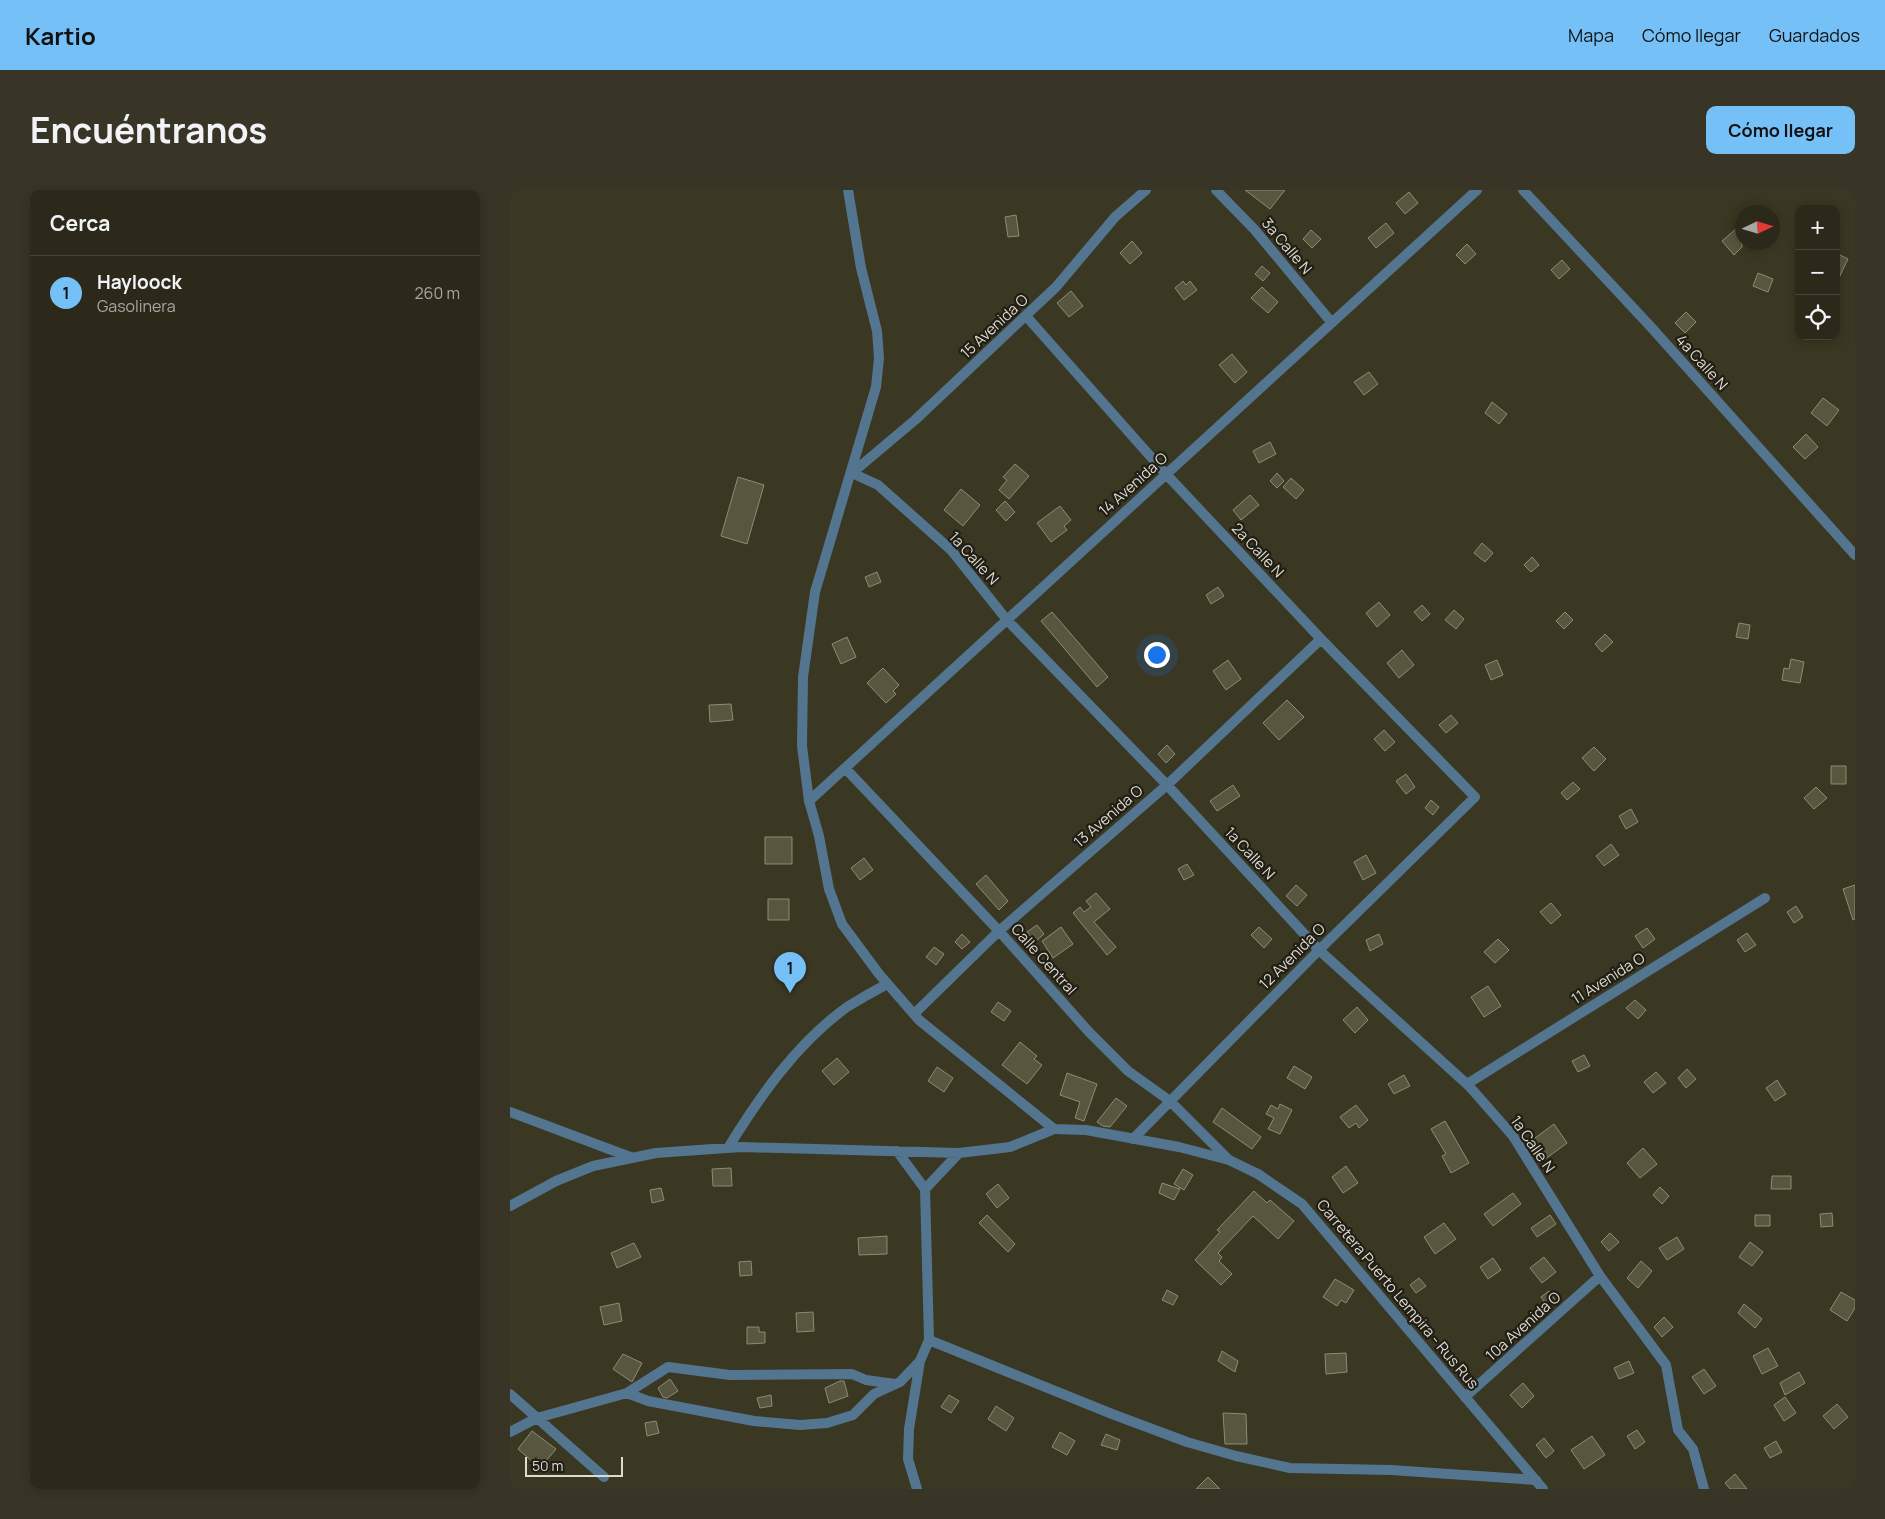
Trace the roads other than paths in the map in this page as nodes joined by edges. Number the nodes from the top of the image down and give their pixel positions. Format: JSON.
{"nodes":[{"id":1,"x":848,"y":190,"type":"edge"},
{"id":2,"x":1146,"y":190,"type":"edge"},
{"id":3,"x":1216,"y":190,"type":"edge"},
{"id":4,"x":1477,"y":190,"type":"edge"},
{"id":5,"x":1524,"y":190,"type":"edge"},
{"id":6,"x":1026,"y":316,"type":"junction"},
{"id":7,"x":1332,"y":323,"type":"junction"},
{"id":8,"x":852,"y":474,"type":"junction"},
{"id":9,"x":1166,"y":474,"type":"junction"},
{"id":10,"x":1855,"y":555,"type":"edge"},
{"id":11,"x":1007,"y":620,"type":"junction"},
{"id":12,"x":1321,"y":639,"type":"junction"},
{"id":13,"x":845,"y":768,"type":"junction"},
{"id":14,"x":1167,"y":786,"type":"junction"},
{"id":15,"x":1476,"y":797,"type":"joint"},
{"id":16,"x":809,"y":801,"type":"junction"},
{"id":17,"x":1765,"y":898,"type":"dead end"},
{"id":18,"x":999,"y":930,"type":"junction"},
{"id":19,"x":1319,"y":950,"type":"junction"},
{"id":20,"x":887,"y":984,"type":"junction"},
{"id":21,"x":914,"y":1014,"type":"junction"},
{"id":22,"x":1467,"y":1084,"type":"junction"},
{"id":23,"x":1170,"y":1101,"type":"junction"},
{"id":24,"x":510,"y":1112,"type":"edge"},
{"id":25,"x":1054,"y":1129,"type":"junction"},
{"id":26,"x":1133,"y":1139,"type":"junction"},
{"id":27,"x":728,"y":1148,"type":"junction"},
{"id":28,"x":897,"y":1151,"type":"junction"},
{"id":29,"x":959,"y":1154,"type":"junction"},
{"id":30,"x":634,"y":1158,"type":"junction"},
{"id":31,"x":1229,"y":1160,"type":"junction"},
{"id":32,"x":925,"y":1189,"type":"junction"},
{"id":33,"x":510,"y":1206,"type":"edge"},
{"id":34,"x":1600,"y":1276,"type":"junction"},
{"id":35,"x":930,"y":1340,"type":"junction"},
{"id":36,"x":920,"y":1361,"type":"junction"},
{"id":37,"x":896,"y":1384,"type":"junction"},
{"id":38,"x":627,"y":1393,"type":"junction"},
{"id":39,"x":510,"y":1394,"type":"edge"},
{"id":40,"x":1465,"y":1397,"type":"junction"},
{"id":41,"x":537,"y":1418,"type":"junction"},
{"id":42,"x":510,"y":1432,"type":"edge"},
{"id":43,"x":604,"y":1477,"type":"dead end"},
{"id":44,"x":1536,"y":1480,"type":"junction"},
{"id":45,"x":917,"y":1489,"type":"edge"},
{"id":46,"x":1544,"y":1489,"type":"edge"},
{"id":47,"x":1704,"y":1489,"type":"edge"}],
"edges":[{"from":1,"to":8,"type":"street"},
{"from":2,"to":6,"type":"street","name":"15 Avenida O"},
{"from":3,"to":7,"type":"street","name":"3a Calle N"},
{"from":4,"to":7,"type":"street","name":"14 Avenida O"},
{"from":5,"to":10,"type":"street","name":"4a Calle N"},
{"from":6,"to":8,"type":"street","name":"15 Avenida O"},
{"from":6,"to":9,"type":"street","name":"2a Calle N"},
{"from":7,"to":9,"type":"street","name":"14 Avenida O"},
{"from":8,"to":11,"type":"street","name":"1a Calle N"},
{"from":8,"to":16,"type":"street"},
{"from":9,"to":11,"type":"street","name":"14 Avenida O"},
{"from":9,"to":12,"type":"street","name":"2a Calle N"},
{"from":11,"to":13,"type":"street","name":"14 Avenida O"},
{"from":11,"to":14,"type":"street","name":"1a Calle N"},
{"from":12,"to":14,"type":"street","name":"13 Avenida O"},
{"from":12,"to":15,"type":"street","name":"2a Calle N"},
{"from":13,"to":16,"type":"street","name":"14 Avenida O"},
{"from":13,"to":18,"type":"street","name":"Calle Central"},
{"from":14,"to":18,"type":"street","name":"13 Avenida O"},
{"from":14,"to":19,"type":"street","name":"1a Calle N"},
{"from":15,"to":19,"type":"street","name":"12 Avenida O"},
{"from":16,"to":20,"type":"street"},
{"from":17,"to":22,"type":"street","name":"11 Avenida O"},
{"from":18,"to":21,"type":"street","name":"13 Avenida O"},
{"from":18,"to":23,"type":"street","name":"Calle Central"},
{"from":19,"to":22,"type":"street","name":"1a Calle N"},
{"from":19,"to":23,"type":"street","name":"12 Avenida O"},
{"from":20,"to":21,"type":"street"},
{"from":20,"to":27,"type":"street"},
{"from":21,"to":25,"type":"street"},
{"from":22,"to":34,"type":"street","name":"1a Calle N"},
{"from":23,"to":26,"type":"street","name":"12 Avenida O"},
{"from":23,"to":31,"type":"street","name":"Calle Central"},
{"from":24,"to":30,"type":"street"},
{"from":25,"to":26,"type":"street","name":"Carretera Puerto Lempira - Rus Rus"},
{"from":25,"to":29,"type":"street"},
{"from":26,"to":31,"type":"street","name":"Carretera Puerto Lempira - Rus Rus"},
{"from":27,"to":28,"type":"street"},
{"from":27,"to":30,"type":"street"},
{"from":28,"to":29,"type":"street"},
{"from":28,"to":32,"type":"street"},
{"from":29,"to":32,"type":"street"},
{"from":30,"to":33,"type":"street"},
{"from":31,"to":40,"type":"street","name":"Carretera Puerto Lempira - Rus Rus"},
{"from":32,"to":35,"type":"street"},
{"from":34,"to":40,"type":"street","name":"10a Avenida O"},
{"from":34,"to":47,"type":"street","name":"1a Calle N"},
{"from":35,"to":36,"type":"street"},
{"from":35,"to":44,"type":"street"},
{"from":36,"to":37,"type":"street"},
{"from":36,"to":45,"type":"street"},
{"from":37,"to":38,"type":"street"},
{"from":37,"to":38,"type":"street"},
{"from":38,"to":41,"type":"street"},
{"from":39,"to":41,"type":"street"},
{"from":40,"to":44,"type":"street","name":"Carretera Puerto Lempira - Rus Rus"},
{"from":41,"to":42,"type":"street"},
{"from":41,"to":43,"type":"street"},
{"from":44,"to":46,"type":"street","name":"Carretera Puerto Lempira - Rus Rus"}]}
